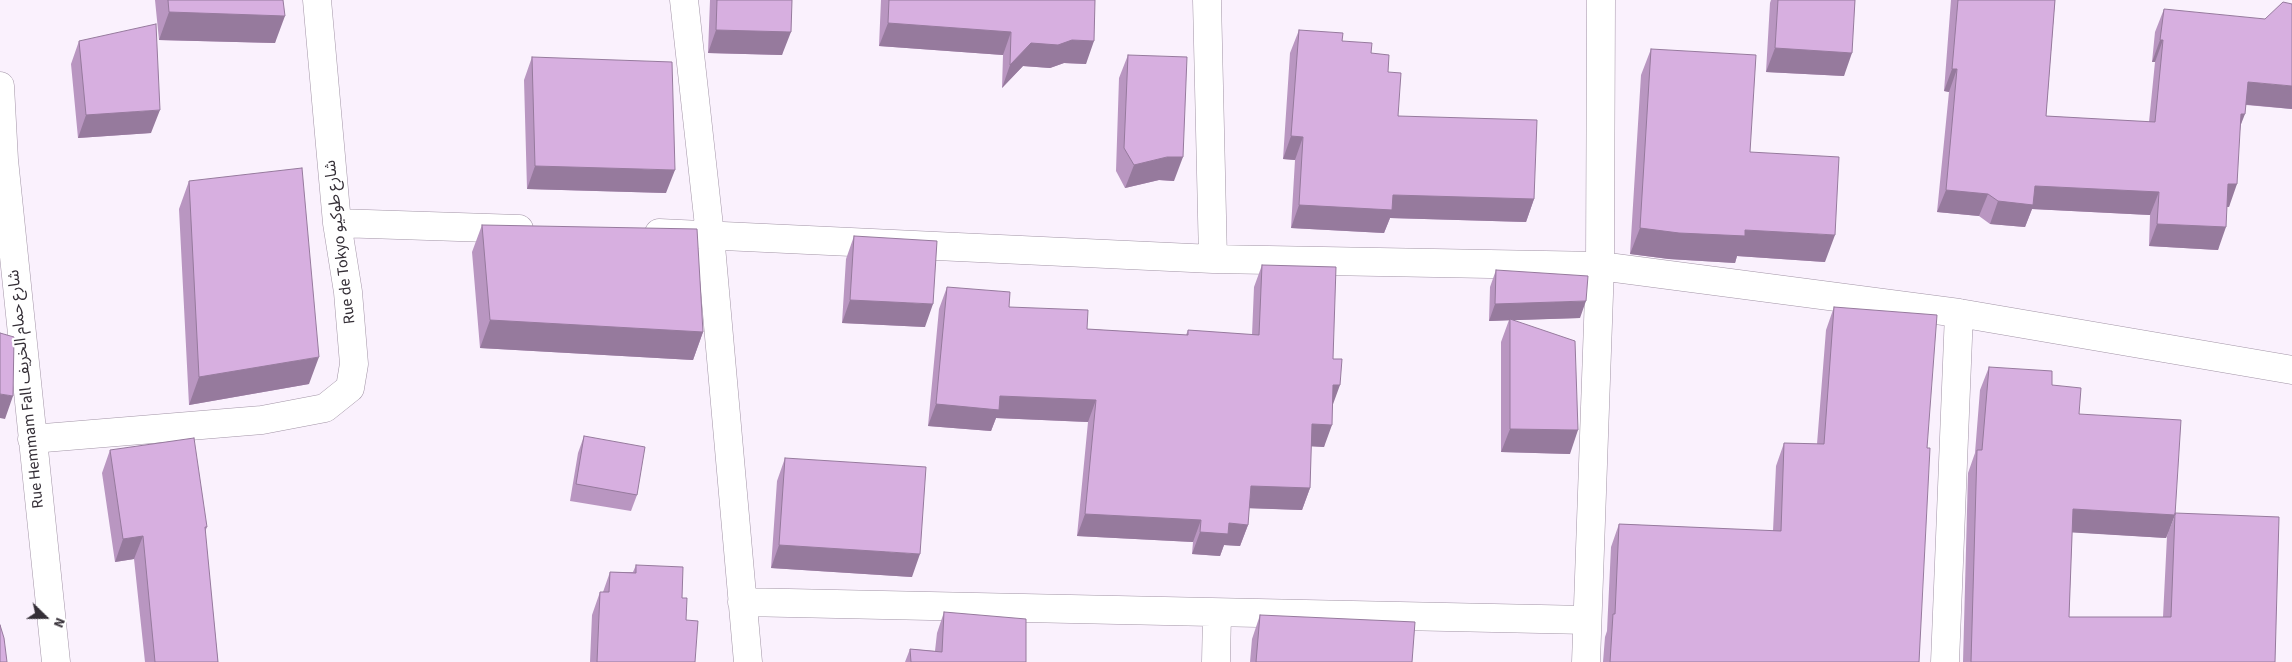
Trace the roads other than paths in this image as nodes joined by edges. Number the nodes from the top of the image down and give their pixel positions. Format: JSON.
{"nodes":[{"id":1,"x":317,"y":0,"type":"edge"},
{"id":2,"x":684,"y":0,"type":"edge"},
{"id":3,"x":1207,"y":0,"type":"edge"},
{"id":4,"x":1601,"y":0,"type":"edge"},
{"id":5,"x":0,"y":86,"type":"edge"},
{"id":6,"x":2,"y":160,"type":"edge"},
{"id":7,"x":337,"y":223,"type":"junction"},
{"id":8,"x":543,"y":230,"type":"edge"},
{"id":9,"x":631,"y":232,"type":"edge"},
{"id":10,"x":710,"y":235,"type":"junction"},
{"id":11,"x":1213,"y":259,"type":"junction"},
{"id":12,"x":1600,"y":266,"type":"junction"},
{"id":13,"x":1960,"y":313,"type":"junction"},
{"id":14,"x":2292,"y":370,"type":"edge"},
{"id":15,"x":32,"y":439,"type":"junction"},
{"id":16,"x":742,"y":602,"type":"junction"},
{"id":17,"x":1217,"y":614,"type":"junction"},
{"id":18,"x":1588,"y":620,"type":"junction"},
{"id":19,"x":56,"y":662,"type":"edge"},
{"id":20,"x":748,"y":662,"type":"edge"},
{"id":21,"x":1216,"y":662,"type":"edge"},
{"id":22,"x":1586,"y":662,"type":"edge"},
{"id":23,"x":1945,"y":662,"type":"edge"}],
"edges":[{"from":1,"to":7,"type":"street","name":"Rue de Tokyo شارع طوكيو"},
{"from":2,"to":10,"type":"street"},
{"from":3,"to":11,"type":"street"},
{"from":4,"to":12,"type":"street"},
{"from":5,"to":6,"type":"street","name":"Rue Hemmam Fall شارع حمام الخريف"},
{"from":6,"to":15,"type":"street","name":"Rue Hemmam Fall شارع حمام الخريف"},
{"from":7,"to":8,"type":"street"},
{"from":7,"to":15,"type":"street","name":"Rue de Tokyo شارع طوكيو"},
{"from":9,"to":10,"type":"street"},
{"from":10,"to":11,"type":"street"},
{"from":10,"to":16,"type":"street"},
{"from":11,"to":12,"type":"street"},
{"from":12,"to":13,"type":"street"},
{"from":12,"to":18,"type":"street"},
{"from":13,"to":14,"type":"street"},
{"from":13,"to":23,"type":"street"},
{"from":15,"to":19,"type":"street","name":"Rue Hemmam Fall شارع حمام الخريف"},
{"from":16,"to":17,"type":"street"},
{"from":16,"to":20,"type":"street"},
{"from":17,"to":18,"type":"street"},
{"from":17,"to":21,"type":"street"},
{"from":18,"to":22,"type":"street"}]}
